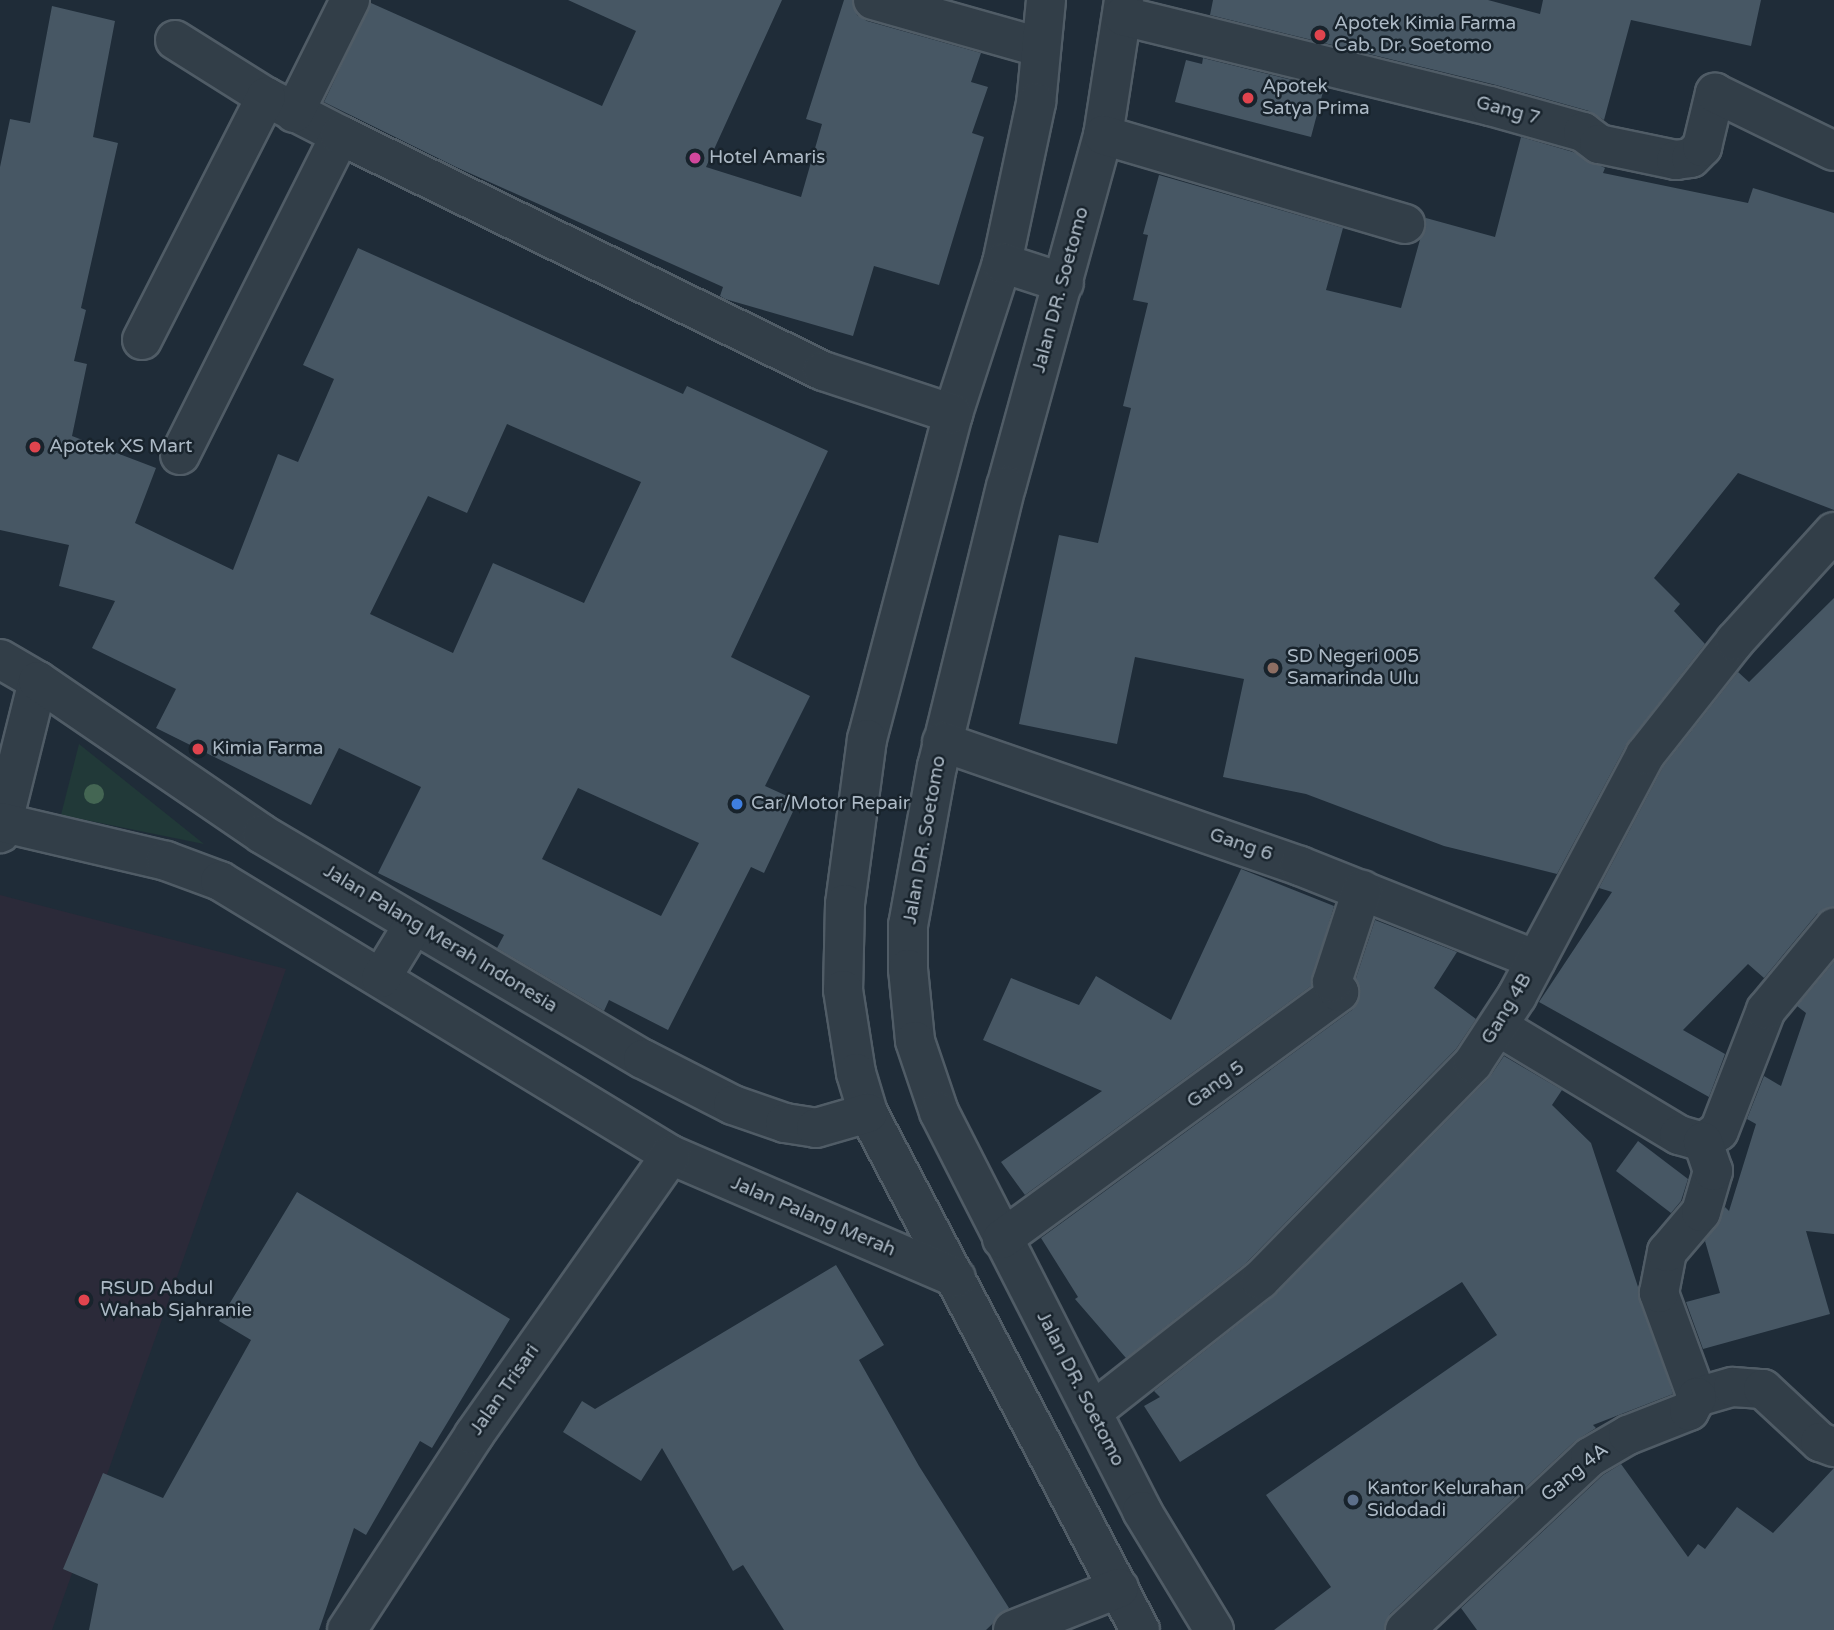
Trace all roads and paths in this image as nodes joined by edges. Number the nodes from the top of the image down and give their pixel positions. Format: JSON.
{"nodes":[{"id":1,"x":350,"y":0,"type":"edge"},
{"id":2,"x":873,"y":0,"type":"edge"},
{"id":3,"x":1046,"y":0,"type":"edge"},
{"id":4,"x":1124,"y":8,"type":"edge"},
{"id":5,"x":175,"y":40,"type":"dead end"},
{"id":6,"x":1039,"y":47,"type":"junction"},
{"id":7,"x":280,"y":105,"type":"junction"},
{"id":8,"x":340,"y":135,"type":"junction"},
{"id":9,"x":1103,"y":135,"type":"junction"},
{"id":10,"x":1834,"y":151,"type":"edge"},
{"id":11,"x":1405,"y":224,"type":"dead end"},
{"id":12,"x":1002,"y":263,"type":"junction"},
{"id":13,"x":1064,"y":283,"type":"junction"},
{"id":14,"x":142,"y":340,"type":"dead end"},
{"id":15,"x":953,"y":414,"type":"junction"},
{"id":16,"x":180,"y":455,"type":"dead end"},
{"id":17,"x":1834,"y":532,"type":"edge"},
{"id":18,"x":0,"y":659,"type":"edge"},
{"id":19,"x":38,"y":681,"type":"junction"},
{"id":20,"x":942,"y":742,"type":"junction"},
{"id":21,"x":1,"y":826,"type":"edge"},
{"id":22,"x":1362,"y":890,"type":"junction"},
{"id":23,"x":414,"y":924,"type":"junction"},
{"id":24,"x":1834,"y":928,"type":"edge"},
{"id":25,"x":1536,"y":960,"type":"junction"},
{"id":26,"x":381,"y":978,"type":"junction"},
{"id":27,"x":1499,"y":1027,"type":"junction"},
{"id":28,"x":868,"y":1113,"type":"junction"},
{"id":29,"x":1703,"y":1142,"type":"junction"},
{"id":30,"x":671,"y":1156,"type":"junction"},
{"id":31,"x":1002,"y":1239,"type":"junction"},
{"id":32,"x":956,"y":1278,"type":"junction"},
{"id":33,"x":1697,"y":1397,"type":"junction"},
{"id":34,"x":1092,"y":1412,"type":"junction"},
{"id":35,"x":1834,"y":1447,"type":"edge"},
{"id":36,"x":1119,"y":1588,"type":"junction"},
{"id":37,"x":347,"y":1630,"type":"edge"},
{"id":38,"x":1013,"y":1630,"type":"edge"},
{"id":39,"x":1140,"y":1630,"type":"edge"},
{"id":40,"x":1214,"y":1630,"type":"edge"},
{"id":41,"x":1405,"y":1630,"type":"edge"}],
"edges":[{"from":1,"to":7,"type":"street"},
{"from":2,"to":6,"type":"street"},
{"from":3,"to":6,"type":"street"},
{"from":4,"to":9,"type":"street","name":"Jalan DR. Soetomo"},
{"from":4,"to":10,"type":"street","name":"Gang 7"},
{"from":5,"to":7,"type":"street"},
{"from":6,"to":12,"type":"street"},
{"from":7,"to":8,"type":"street"},
{"from":7,"to":14,"type":"street"},
{"from":8,"to":15,"type":"street"},
{"from":8,"to":16,"type":"street"},
{"from":9,"to":11,"type":"street"},
{"from":9,"to":13,"type":"street","name":"Jalan DR. Soetomo"},
{"from":12,"to":13,"type":"street"},
{"from":12,"to":15,"type":"street"},
{"from":13,"to":20,"type":"street","name":"Jalan DR. Soetomo"},
{"from":15,"to":28,"type":"street"},
{"from":17,"to":25,"type":"street","name":"Gang 4B"},
{"from":18,"to":19,"type":"street"},
{"from":19,"to":21,"type":"street"},
{"from":19,"to":23,"type":"street","name":"Jalan Palang Merah Indonesia"},
{"from":20,"to":22,"type":"street","name":"Gang 6"},
{"from":20,"to":31,"type":"street","name":"Jalan DR. Soetomo"},
{"from":21,"to":26,"type":"street"},
{"from":22,"to":25,"type":"street","name":"Gang 6"},
{"from":22,"to":31,"type":"street","name":"Gang 5"},
{"from":23,"to":26,"type":"street"},
{"from":23,"to":28,"type":"street","name":"Jalan Palang Merah Indonesia"},
{"from":24,"to":29,"type":"street"},
{"from":25,"to":27,"type":"street","name":"Gang 4B"},
{"from":26,"to":30,"type":"street"},
{"from":27,"to":29,"type":"street"},
{"from":27,"to":34,"type":"street","name":"Gang 4B"},
{"from":28,"to":32,"type":"street"},
{"from":29,"to":33,"type":"street"},
{"from":30,"to":32,"type":"street","name":"Jalan Palang Merah"},
{"from":30,"to":37,"type":"street","name":"Jalan Trisari"},
{"from":31,"to":34,"type":"street","name":"Jalan DR. Soetomo"},
{"from":32,"to":36,"type":"street"},
{"from":33,"to":35,"type":"street"},
{"from":33,"to":41,"type":"street","name":"Gang 4A"},
{"from":34,"to":40,"type":"street","name":"Jalan DR. Soetomo"},
{"from":36,"to":38,"type":"street"},
{"from":36,"to":39,"type":"street"}]}
